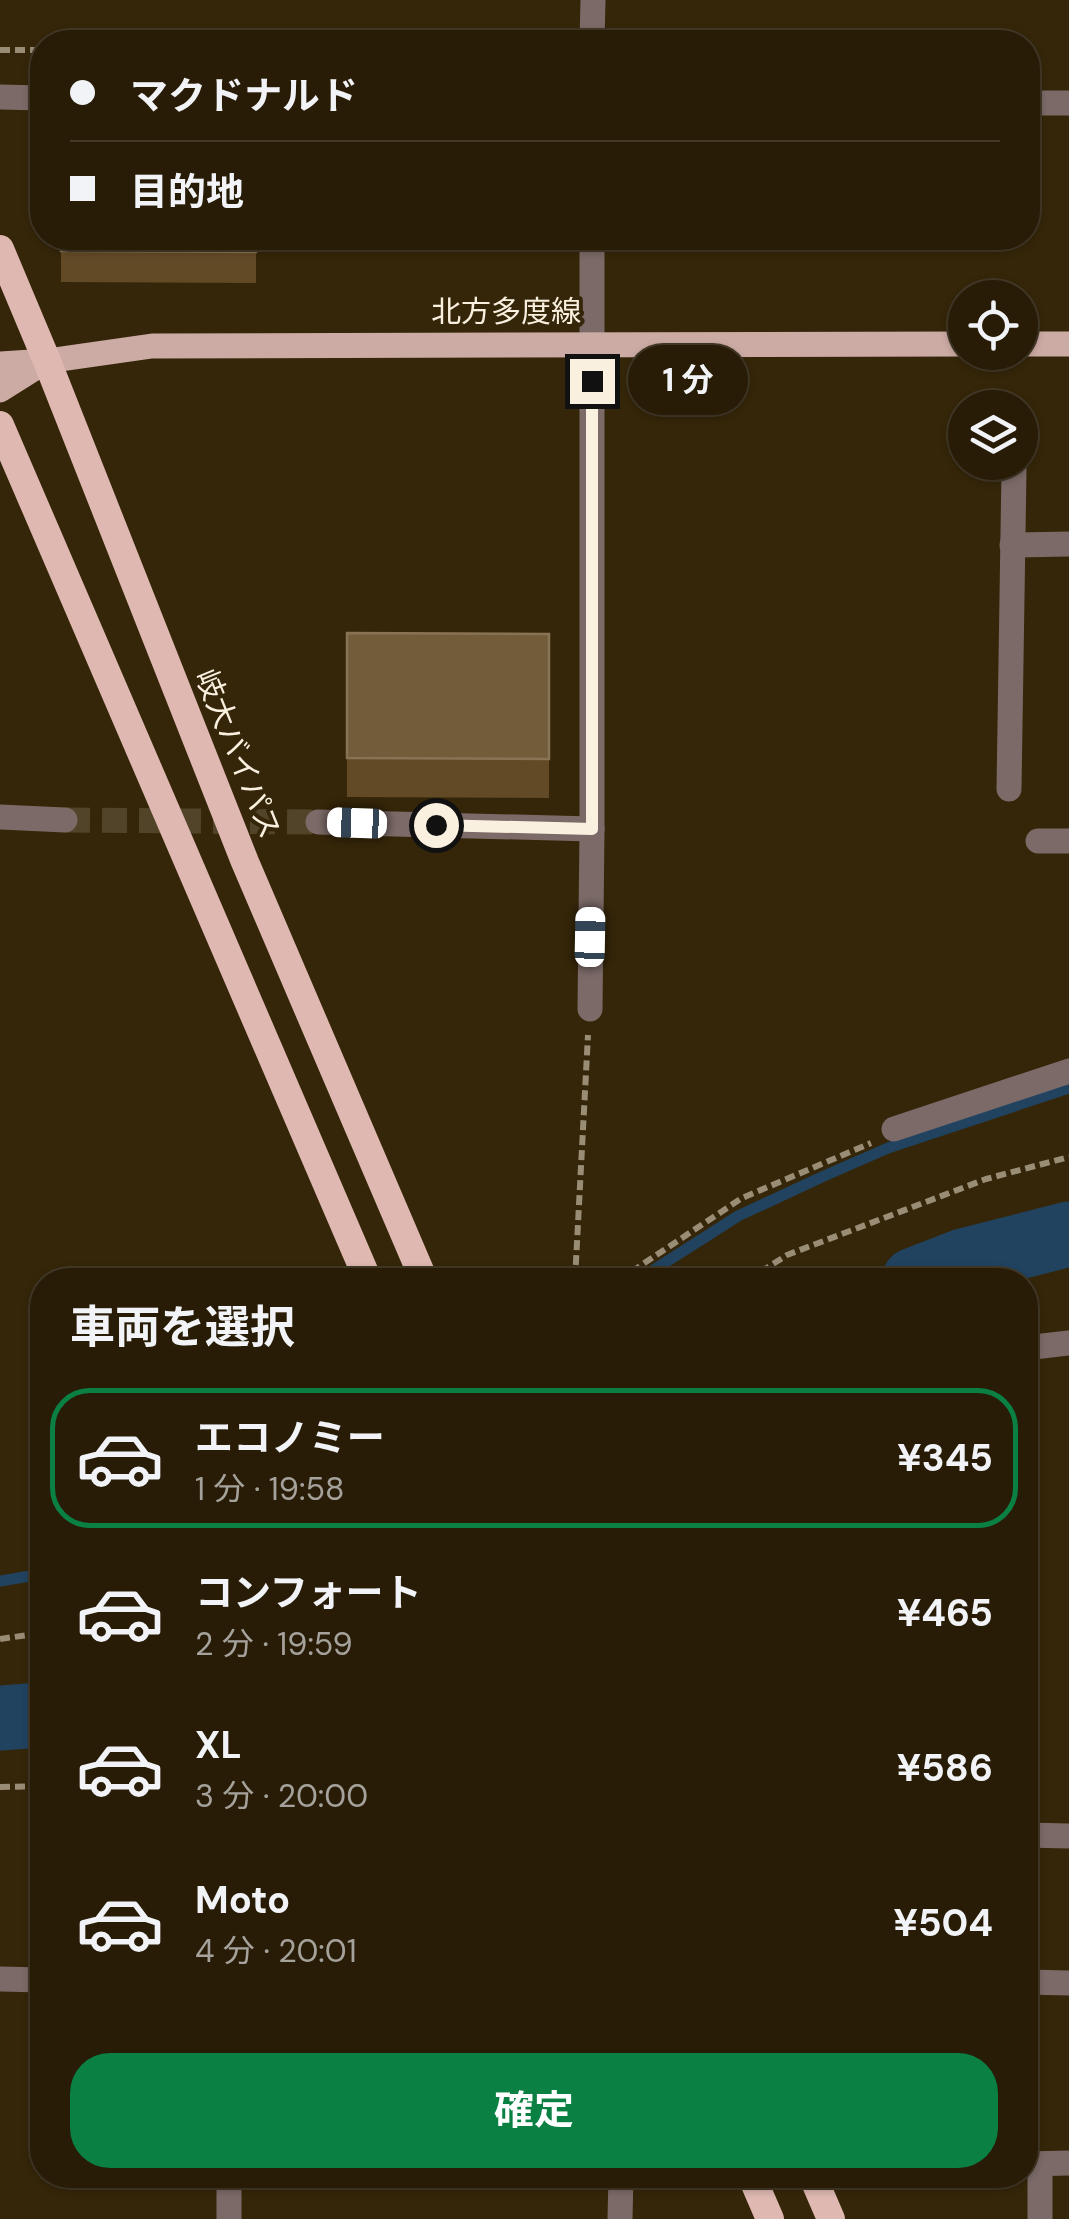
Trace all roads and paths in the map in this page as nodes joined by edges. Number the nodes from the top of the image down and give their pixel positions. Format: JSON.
{"nodes":[{"id":1,"x":593,"y":0,"type":"edge"},
{"id":2,"x":592,"y":30,"type":"edge"},
{"id":3,"x":0,"y":50,"type":"edge"},
{"id":4,"x":30,"y":50,"type":"edge"},
{"id":5,"x":0,"y":98,"type":"edge"},
{"id":6,"x":30,"y":98,"type":"edge"},
{"id":7,"x":1040,"y":103,"type":"edge"},
{"id":8,"x":1069,"y":103,"type":"edge"},
{"id":9,"x":0,"y":249,"type":"edge"},
{"id":10,"x":592,"y":250,"type":"edge"},
{"id":11,"x":592,"y":344,"type":"junction"},
{"id":12,"x":948,"y":344,"type":"edge"},
{"id":13,"x":1038,"y":344,"type":"edge"},
{"id":14,"x":1069,"y":344,"type":"edge"},
{"id":15,"x":48,"y":361,"type":"junction"},
{"id":16,"x":0,"y":364,"type":"edge"},
{"id":17,"x":0,"y":390,"type":"edge"},
{"id":18,"x":0,"y":425,"type":"edge"},
{"id":19,"x":1014,"y":480,"type":"edge"},
{"id":20,"x":1069,"y":544,"type":"edge"},
{"id":21,"x":1012,"y":545,"type":"junction"},
{"id":22,"x":1010,"y":789,"type":"dead end"},
{"id":23,"x":0,"y":817,"type":"edge"},
{"id":24,"x":65,"y":820,"type":"tunnel mouth"},
{"id":25,"x":318,"y":822,"type":"tunnel mouth"},
{"id":26,"x":592,"y":829,"type":"junction"},
{"id":27,"x":1038,"y":841,"type":"dead end"},
{"id":28,"x":1069,"y":841,"type":"edge"},
{"id":29,"x":590,"y":1008,"type":"joint"},
{"id":30,"x":1069,"y":1071,"type":"edge"},
{"id":31,"x":894,"y":1129,"type":"joint"},
{"id":32,"x":1069,"y":1157,"type":"edge"},
{"id":33,"x":363,"y":1268,"type":"edge"},
{"id":34,"x":419,"y":1268,"type":"edge"},
{"id":35,"x":576,"y":1268,"type":"edge"},
{"id":36,"x":636,"y":1268,"type":"edge"},
{"id":37,"x":767,"y":1268,"type":"edge"},
{"id":38,"x":1069,"y":1343,"type":"edge"},
{"id":39,"x":1038,"y":1347,"type":"edge"},
{"id":40,"x":30,"y":1635,"type":"edge"},
{"id":41,"x":0,"y":1639,"type":"edge"},
{"id":42,"x":30,"y":1786,"type":"edge"},
{"id":43,"x":0,"y":1787,"type":"edge"},
{"id":44,"x":1038,"y":1835,"type":"edge"},
{"id":45,"x":1069,"y":1836,"type":"edge"},
{"id":46,"x":0,"y":1979,"type":"edge"},
{"id":47,"x":30,"y":1980,"type":"edge"},
{"id":48,"x":1038,"y":1982,"type":"edge"},
{"id":49,"x":1069,"y":1983,"type":"edge"},
{"id":50,"x":1038,"y":2164,"type":"edge"},
{"id":51,"x":1069,"y":2164,"type":"edge"},
{"id":52,"x":229,"y":2188,"type":"edge"},
{"id":53,"x":621,"y":2188,"type":"edge"},
{"id":54,"x":757,"y":2188,"type":"edge"},
{"id":55,"x":818,"y":2188,"type":"edge"},
{"id":56,"x":1036,"y":2188,"type":"edge"},
{"id":57,"x":229,"y":2219,"type":"edge"},
{"id":58,"x":620,"y":2219,"type":"edge"},
{"id":59,"x":770,"y":2219,"type":"edge"},
{"id":60,"x":832,"y":2219,"type":"edge"},
{"id":61,"x":1040,"y":2219,"type":"edge"}],
"edges":[{"from":1,"to":2,"type":"street"},
{"from":3,"to":4,"type":"path"},
{"from":5,"to":6,"type":"street"},
{"from":7,"to":8,"type":"street"},
{"from":9,"to":15,"type":"highway","name":"岐大バイパス"},
{"from":10,"to":11,"type":"street"},
{"from":11,"to":12,"type":"main road","name":"北方多度線"},
{"from":11,"to":15,"type":"main road","name":"北方多度線"},
{"from":11,"to":26,"type":"street"},
{"from":13,"to":14,"type":"main road"},
{"from":15,"to":16,"type":"main road","name":"北方多度線"},
{"from":15,"to":17,"type":"main road"},
{"from":15,"to":34,"type":"highway","name":"岐大バイパス"},
{"from":18,"to":33,"type":"highway"},
{"from":19,"to":21,"type":"street"},
{"from":20,"to":21,"type":"street"},
{"from":21,"to":22,"type":"street"},
{"from":23,"to":24,"type":"street"},
{"from":25,"to":26,"type":"street"},
{"from":26,"to":29,"type":"street"},
{"from":27,"to":28,"type":"street"},
{"from":29,"to":35,"type":"path"},
{"from":30,"to":31,"type":"street"},
{"from":31,"to":36,"type":"path"},
{"from":32,"to":37,"type":"path"},
{"from":38,"to":39,"type":"street"},
{"from":40,"to":41,"type":"path"},
{"from":42,"to":43,"type":"path"},
{"from":44,"to":45,"type":"street"},
{"from":46,"to":47,"type":"street"},
{"from":48,"to":49,"type":"street"},
{"from":50,"to":51,"type":"street"},
{"from":52,"to":57,"type":"street"},
{"from":53,"to":58,"type":"street"},
{"from":54,"to":59,"type":"highway"},
{"from":55,"to":60,"type":"highway"},
{"from":56,"to":61,"type":"street"}]}
